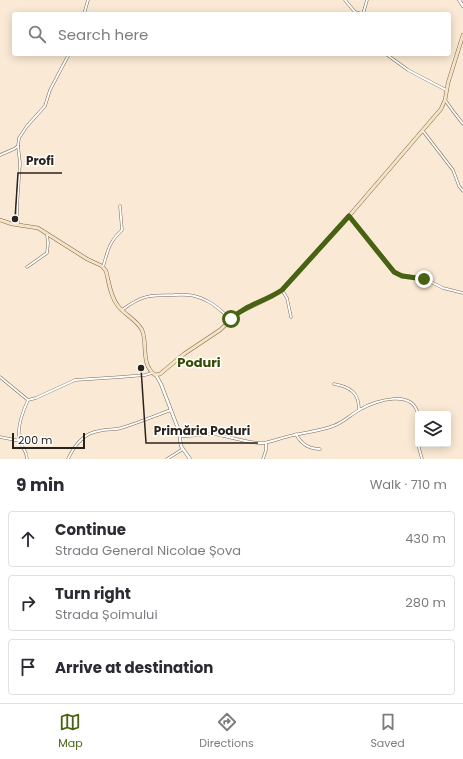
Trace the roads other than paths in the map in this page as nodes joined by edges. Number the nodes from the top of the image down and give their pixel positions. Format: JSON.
{"nodes":[{"id":1,"x":88,"y":0,"type":"edge"},
{"id":2,"x":345,"y":0,"type":"edge"},
{"id":3,"x":367,"y":0,"type":"edge"},
{"id":4,"x":459,"y":0,"type":"edge"},
{"id":5,"x":463,"y":6,"type":"edge"},
{"id":6,"x":85,"y":12,"type":"edge"},
{"id":7,"x":355,"y":12,"type":"edge"},
{"id":8,"x":363,"y":12,"type":"edge"},
{"id":9,"x":463,"y":35,"type":"edge"},
{"id":10,"x":68,"y":56,"type":"edge"},
{"id":11,"x":389,"y":56,"type":"edge"},
{"id":12,"x":446,"y":90,"type":"junction"},
{"id":13,"x":446,"y":100,"type":"junction"},
{"id":14,"x":463,"y":124,"type":"edge"},
{"id":15,"x":422,"y":131,"type":"junction"},
{"id":16,"x":18,"y":146,"type":"junction"},
{"id":17,"x":0,"y":155,"type":"edge"},
{"id":18,"x":463,"y":191,"type":"edge"},
{"id":19,"x":120,"y":206,"type":"dead end"},
{"id":20,"x":349,"y":216,"type":"junction"},
{"id":21,"x":0,"y":220,"type":"edge"},
{"id":22,"x":18,"y":225,"type":"junction"},
{"id":23,"x":47,"y":233,"type":"junction"},
{"id":24,"x":27,"y":267,"type":"dead end"},
{"id":25,"x":103,"y":267,"type":"junction"},
{"id":26,"x":282,"y":290,"type":"junction"},
{"id":27,"x":463,"y":293,"type":"edge"},
{"id":28,"x":121,"y":310,"type":"junction"},
{"id":29,"x":290,"y":317,"type":"dead end"},
{"id":30,"x":231,"y":319,"type":"junction"},
{"id":31,"x":152,"y":372,"type":"junction"},
{"id":32,"x":156,"y":375,"type":"junction"},
{"id":33,"x":0,"y":377,"type":"edge"},
{"id":34,"x":334,"y":384,"type":"dead end"},
{"id":35,"x":28,"y":400,"type":"junction"},
{"id":36,"x":171,"y":410,"type":"junction"},
{"id":37,"x":359,"y":410,"type":"junction"},
{"id":38,"x":416,"y":411,"type":"edge"},
{"id":39,"x":296,"y":434,"type":"junction"},
{"id":40,"x":180,"y":436,"type":"junction"},
{"id":41,"x":0,"y":437,"type":"edge"},
{"id":42,"x":20,"y":442,"type":"junction"},
{"id":43,"x":266,"y":442,"type":"junction"},
{"id":44,"x":419,"y":447,"type":"edge"},
{"id":45,"x":320,"y":448,"type":"dead end"},
{"id":46,"x":183,"y":449,"type":"junction"},
{"id":47,"x":27,"y":459,"type":"edge"},
{"id":48,"x":68,"y":459,"type":"edge"},
{"id":49,"x":167,"y":459,"type":"edge"},
{"id":50,"x":190,"y":459,"type":"edge"},
{"id":51,"x":263,"y":459,"type":"edge"},
{"id":52,"x":422,"y":459,"type":"edge"}],
"edges":[{"from":1,"to":6,"type":"street"},
{"from":2,"to":7,"type":"street"},
{"from":3,"to":8,"type":"street"},
{"from":4,"to":5,"type":"street"},
{"from":9,"to":12,"type":"main road"},
{"from":10,"to":16,"type":"street"},
{"from":11,"to":12,"type":"street"},
{"from":12,"to":13,"type":"main road"},
{"from":13,"to":14,"type":"street"},
{"from":13,"to":15,"type":"main road"},
{"from":15,"to":18,"type":"street"},
{"from":15,"to":20,"type":"main road"},
{"from":16,"to":17,"type":"street"},
{"from":16,"to":22,"type":"street"},
{"from":19,"to":25,"type":"street"},
{"from":20,"to":26,"type":"main road"},
{"from":20,"to":27,"type":"street"},
{"from":21,"to":22,"type":"main road"},
{"from":22,"to":23,"type":"main road"},
{"from":23,"to":24,"type":"street"},
{"from":23,"to":25,"type":"main road"},
{"from":25,"to":28,"type":"main road"},
{"from":26,"to":29,"type":"street"},
{"from":26,"to":30,"type":"main road"},
{"from":28,"to":30,"type":"street"},
{"from":28,"to":31,"type":"main road"},
{"from":30,"to":32,"type":"main road"},
{"from":31,"to":32,"type":"main road"},
{"from":31,"to":35,"type":"street"},
{"from":32,"to":36,"type":"street"},
{"from":33,"to":35,"type":"street"},
{"from":34,"to":37,"type":"street"},
{"from":35,"to":42,"type":"street"},
{"from":36,"to":40,"type":"street"},
{"from":36,"to":48,"type":"street"},
{"from":37,"to":38,"type":"street"},
{"from":37,"to":39,"type":"street"},
{"from":39,"to":43,"type":"street"},
{"from":39,"to":45,"type":"street"},
{"from":40,"to":43,"type":"street"},
{"from":40,"to":46,"type":"street"},
{"from":41,"to":42,"type":"street"},
{"from":42,"to":47,"type":"street"},
{"from":43,"to":51,"type":"street"},
{"from":44,"to":52,"type":"street"},
{"from":46,"to":49,"type":"street"},
{"from":46,"to":50,"type":"street"}]}
